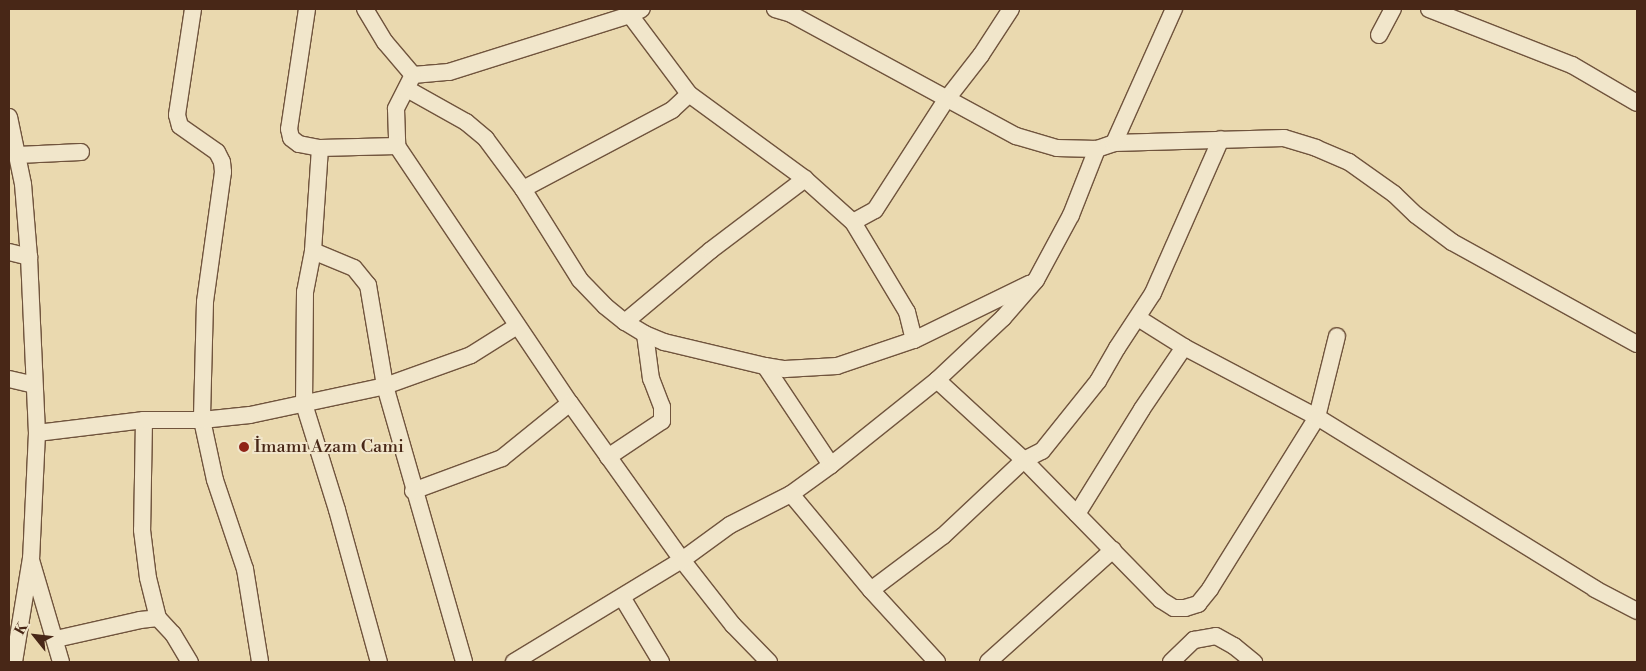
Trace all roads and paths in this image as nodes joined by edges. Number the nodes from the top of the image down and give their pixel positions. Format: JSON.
{"nodes":[{"id":1,"x":193,"y":9,"type":"edge"},
{"id":2,"x":306,"y":9,"type":"edge"},
{"id":3,"x":365,"y":9,"type":"edge"},
{"id":4,"x":775,"y":9,"type":"edge"},
{"id":5,"x":1011,"y":9,"type":"edge"},
{"id":6,"x":1174,"y":9,"type":"edge"},
{"id":7,"x":1393,"y":9,"type":"edge"},
{"id":8,"x":1429,"y":9,"type":"edge"},
{"id":9,"x":793,"y":11,"type":"edge"},
{"id":10,"x":636,"y":12,"type":"edge"},
{"id":11,"x":1380,"y":34,"type":"dead end"},
{"id":12,"x":410,"y":82,"type":"junction"},
{"id":13,"x":689,"y":94,"type":"junction"},
{"id":14,"x":946,"y":100,"type":"junction"},
{"id":15,"x":1637,"y":103,"type":"edge"},
{"id":16,"x":9,"y":117,"type":"edge"},
{"id":17,"x":1222,"y":139,"type":"junction"},
{"id":18,"x":1114,"y":143,"type":"junction"},
{"id":19,"x":396,"y":146,"type":"junction"},
{"id":20,"x":320,"y":148,"type":"junction"},
{"id":21,"x":1098,"y":149,"type":"junction"},
{"id":22,"x":82,"y":152,"type":"dead end"},
{"id":23,"x":18,"y":155,"type":"junction"},
{"id":24,"x":805,"y":179,"type":"junction"},
{"id":25,"x":523,"y":189,"type":"junction"},
{"id":26,"x":853,"y":222,"type":"junction"},
{"id":27,"x":9,"y":252,"type":"edge"},
{"id":28,"x":312,"y":252,"type":"junction"},
{"id":29,"x":29,"y":256,"type":"junction"},
{"id":30,"x":1036,"y":280,"type":"junction"},
{"id":31,"x":1138,"y":318,"type":"junction"},
{"id":32,"x":625,"y":322,"type":"junction"},
{"id":33,"x":517,"y":326,"type":"junction"},
{"id":34,"x":645,"y":334,"type":"junction"},
{"id":35,"x":1337,"y":336,"type":"dead end"},
{"id":36,"x":914,"y":340,"type":"junction"},
{"id":37,"x":1637,"y":344,"type":"edge"},
{"id":38,"x":1184,"y":348,"type":"junction"},
{"id":39,"x":766,"y":366,"type":"junction"},
{"id":40,"x":9,"y":379,"type":"edge"},
{"id":41,"x":937,"y":380,"type":"junction"},
{"id":42,"x":34,"y":384,"type":"junction"},
{"id":43,"x":385,"y":386,"type":"junction"},
{"id":44,"x":570,"y":403,"type":"junction"},
{"id":45,"x":304,"y":404,"type":"junction"},
{"id":46,"x":1317,"y":417,"type":"junction"},
{"id":47,"x":144,"y":420,"type":"junction"},
{"id":48,"x":202,"y":420,"type":"junction"},
{"id":49,"x":37,"y":433,"type":"junction"},
{"id":50,"x":608,"y":457,"type":"junction"},
{"id":51,"x":1024,"y":460,"type":"junction"},
{"id":52,"x":831,"y":465,"type":"junction"},
{"id":53,"x":413,"y":491,"type":"junction"},
{"id":54,"x":791,"y":494,"type":"junction"},
{"id":55,"x":1077,"y":514,"type":"junction"},
{"id":56,"x":1113,"y":550,"type":"junction"},
{"id":57,"x":31,"y":558,"type":"junction"},
{"id":58,"x":682,"y":560,"type":"junction"},
{"id":59,"x":871,"y":590,"type":"junction"},
{"id":60,"x":622,"y":597,"type":"junction"},
{"id":61,"x":15,"y":609,"type":"edge"},
{"id":62,"x":1637,"y":611,"type":"edge"},
{"id":63,"x":158,"y":618,"type":"junction"},
{"id":64,"x":56,"y":639,"type":"junction"},
{"id":65,"x":516,"y":661,"type":"edge"},
{"id":66,"x":14,"y":662,"type":"edge"},
{"id":67,"x":61,"y":662,"type":"edge"},
{"id":68,"x":190,"y":662,"type":"edge"},
{"id":69,"x":260,"y":662,"type":"edge"},
{"id":70,"x":379,"y":662,"type":"edge"},
{"id":71,"x":464,"y":662,"type":"edge"},
{"id":72,"x":661,"y":662,"type":"edge"},
{"id":73,"x":769,"y":662,"type":"edge"},
{"id":74,"x":937,"y":662,"type":"edge"},
{"id":75,"x":988,"y":662,"type":"edge"},
{"id":76,"x":1171,"y":662,"type":"edge"},
{"id":77,"x":1254,"y":662,"type":"edge"}],
"edges":[{"from":1,"to":48,"type":"street"},
{"from":2,"to":20,"type":"street"},
{"from":3,"to":12,"type":"street"},
{"from":4,"to":9,"type":"street"},
{"from":5,"to":14,"type":"street"},
{"from":6,"to":18,"type":"street"},
{"from":7,"to":11,"type":"street"},
{"from":8,"to":15,"type":"street"},
{"from":9,"to":14,"type":"street"},
{"from":10,"to":12,"type":"street"},
{"from":10,"to":13,"type":"street"},
{"from":12,"to":19,"type":"street"},
{"from":12,"to":25,"type":"street"},
{"from":13,"to":24,"type":"street"},
{"from":13,"to":25,"type":"street"},
{"from":14,"to":21,"type":"street"},
{"from":14,"to":26,"type":"street"},
{"from":16,"to":23,"type":"street"},
{"from":17,"to":18,"type":"street"},
{"from":17,"to":31,"type":"street"},
{"from":17,"to":37,"type":"street"},
{"from":18,"to":21,"type":"street"},
{"from":19,"to":20,"type":"street"},
{"from":19,"to":33,"type":"street"},
{"from":20,"to":28,"type":"street"},
{"from":21,"to":30,"type":"street"},
{"from":22,"to":23,"type":"street"},
{"from":23,"to":29,"type":"street"},
{"from":24,"to":26,"type":"street"},
{"from":24,"to":32,"type":"street"},
{"from":25,"to":32,"type":"street"},
{"from":26,"to":36,"type":"street"},
{"from":27,"to":29,"type":"street"},
{"from":28,"to":43,"type":"street"},
{"from":28,"to":45,"type":"street"},
{"from":29,"to":42,"type":"street"},
{"from":30,"to":36,"type":"street"},
{"from":30,"to":41,"type":"street"},
{"from":31,"to":38,"type":"street"},
{"from":31,"to":51,"type":"street"},
{"from":32,"to":34,"type":"street"},
{"from":33,"to":43,"type":"street"},
{"from":33,"to":44,"type":"street"},
{"from":34,"to":39,"type":"street"},
{"from":34,"to":50,"type":"street"},
{"from":35,"to":46,"type":"street"},
{"from":36,"to":39,"type":"street"},
{"from":38,"to":46,"type":"street"},
{"from":38,"to":55,"type":"street"},
{"from":39,"to":52,"type":"street"},
{"from":40,"to":42,"type":"street"},
{"from":41,"to":51,"type":"street"},
{"from":41,"to":52,"type":"street"},
{"from":42,"to":49,"type":"street"},
{"from":43,"to":45,"type":"street"},
{"from":43,"to":53,"type":"street"},
{"from":44,"to":50,"type":"street"},
{"from":44,"to":53,"type":"street"},
{"from":45,"to":48,"type":"street"},
{"from":45,"to":70,"type":"street"},
{"from":46,"to":56,"type":"street"},
{"from":46,"to":62,"type":"street"},
{"from":47,"to":48,"type":"street"},
{"from":47,"to":49,"type":"street"},
{"from":47,"to":63,"type":"street"},
{"from":48,"to":69,"type":"street"},
{"from":49,"to":57,"type":"street"},
{"from":50,"to":58,"type":"street"},
{"from":51,"to":55,"type":"street"},
{"from":51,"to":59,"type":"street"},
{"from":52,"to":54,"type":"street"},
{"from":53,"to":71,"type":"street"},
{"from":54,"to":58,"type":"street"},
{"from":54,"to":59,"type":"street"},
{"from":55,"to":56,"type":"street"},
{"from":56,"to":75,"type":"street"},
{"from":57,"to":61,"type":"street"},
{"from":57,"to":64,"type":"street"},
{"from":58,"to":60,"type":"street"},
{"from":58,"to":73,"type":"street"},
{"from":59,"to":74,"type":"street"},
{"from":60,"to":65,"type":"street"},
{"from":60,"to":72,"type":"street"},
{"from":61,"to":66,"type":"street"},
{"from":63,"to":64,"type":"street"},
{"from":63,"to":68,"type":"street"},
{"from":64,"to":67,"type":"street"},
{"from":76,"to":77,"type":"street"}]}
